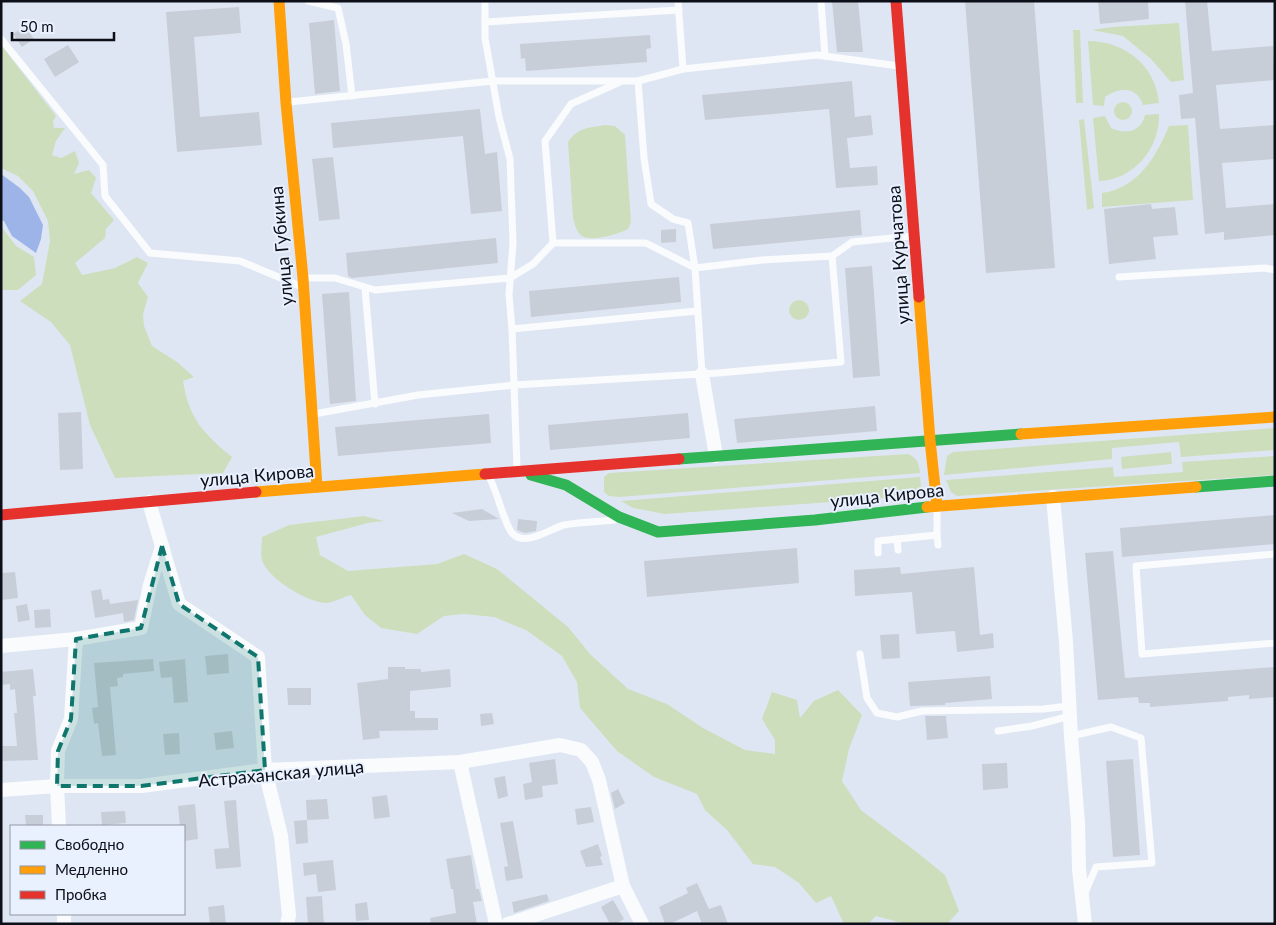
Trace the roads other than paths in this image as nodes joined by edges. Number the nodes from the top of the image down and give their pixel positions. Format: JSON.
{"nodes":[{"id":1,"x":289,"y":1,"type":"edge"},
{"id":2,"x":308,"y":1,"type":"edge"},
{"id":3,"x":485,"y":1,"type":"edge"},
{"id":4,"x":678,"y":1,"type":"edge"},
{"id":5,"x":820,"y":1,"type":"edge"},
{"id":6,"x":896,"y":1,"type":"edge"},
{"id":7,"x":279,"y":2,"type":"edge"},
{"id":8,"x":679,"y":10,"type":"junction"},
{"id":9,"x":485,"y":22,"type":"junction"},
{"id":10,"x":1,"y":38,"type":"edge"},
{"id":11,"x":825,"y":56,"type":"junction"},
{"id":12,"x":901,"y":66,"type":"junction"},
{"id":13,"x":683,"y":69,"type":"junction"},
{"id":14,"x":622,"y":80,"type":"junction"},
{"id":15,"x":493,"y":81,"type":"junction"},
{"id":16,"x":638,"y":82,"type":"junction"},
{"id":17,"x":352,"y":96,"type":"junction"},
{"id":18,"x":286,"y":103,"type":"junction"},
{"id":19,"x":914,"y":236,"type":"junction"},
{"id":20,"x":554,"y":243,"type":"junction"},
{"id":21,"x":832,"y":256,"type":"junction"},
{"id":22,"x":695,"y":268,"type":"junction"},
{"id":23,"x":1275,"y":270,"type":"edge"},
{"id":24,"x":1119,"y":277,"type":"dead end"},
{"id":25,"x":510,"y":278,"type":"junction"},
{"id":26,"x":303,"y":282,"type":"junction"},
{"id":27,"x":366,"y":288,"type":"junction"},
{"id":28,"x":697,"y":311,"type":"junction"},
{"id":29,"x":512,"y":329,"type":"junction"},
{"id":30,"x":702,"y":374,"type":"junction"},
{"id":31,"x":514,"y":385,"type":"junction"},
{"id":32,"x":375,"y":404,"type":"junction"},
{"id":33,"x":311,"y":415,"type":"junction"},
{"id":34,"x":1275,"y":418,"type":"edge"},
{"id":35,"x":930,"y":440,"type":"junction"},
{"id":36,"x":716,"y":456,"type":"junction"},
{"id":37,"x":517,"y":471,"type":"junction"},
{"id":38,"x":488,"y":474,"type":"junction"},
{"id":39,"x":1275,"y":481,"type":"edge"},
{"id":40,"x":317,"y":487,"type":"junction"},
{"id":41,"x":1053,"y":497,"type":"junction"},
{"id":42,"x":149,"y":502,"type":"junction"},
{"id":43,"x":937,"y":506,"type":"junction"},
{"id":44,"x":1,"y":515,"type":"edge"},
{"id":45,"x":625,"y":519,"type":"junction"},
{"id":46,"x":937,"y":535,"type":"junction"},
{"id":47,"x":916,"y":537,"type":"junction"},
{"id":48,"x":897,"y":539,"type":"junction"},
{"id":49,"x":938,"y":545,"type":"dead end"},
{"id":50,"x":162,"y":546,"type":"junction"},
{"id":51,"x":917,"y":547,"type":"dead end"},
{"id":52,"x":898,"y":550,"type":"dead end"},
{"id":53,"x":878,"y":553,"type":"dead end"},
{"id":54,"x":1275,"y":554,"type":"edge"},
{"id":55,"x":76,"y":639,"type":"junction"},
{"id":56,"x":1275,"y":643,"type":"edge"},
{"id":57,"x":1,"y":646,"type":"edge"},
{"id":58,"x":860,"y":654,"type":"dead end"},
{"id":59,"x":1069,"y":711,"type":"junction"},
{"id":60,"x":998,"y":731,"type":"dead end"},
{"id":61,"x":1071,"y":736,"type":"junction"},
{"id":62,"x":460,"y":762,"type":"junction"},
{"id":63,"x":265,"y":770,"type":"junction"},
{"id":64,"x":57,"y":786,"type":"junction"},
{"id":65,"x":1,"y":790,"type":"edge"},
{"id":66,"x":59,"y":825,"type":"edge"},
{"id":67,"x":623,"y":886,"type":"junction"},
{"id":68,"x":1082,"y":900,"type":"junction"},
{"id":69,"x":288,"y":924,"type":"edge"},
{"id":70,"x":496,"y":924,"type":"edge"},
{"id":71,"x":508,"y":924,"type":"edge"},
{"id":72,"x":642,"y":924,"type":"edge"},
{"id":73,"x":1085,"y":924,"type":"edge"}],
"edges":[{"from":1,"to":7,"type":"lane"},
{"from":2,"to":17,"type":"lane"},
{"from":3,"to":9,"type":"lane"},
{"from":4,"to":8,"type":"lane"},
{"from":5,"to":11,"type":"lane"},
{"from":6,"to":12,"type":"main road","name":"улица Курчатова"},
{"from":7,"to":18,"type":"main road","name":"улица Губкина"},
{"from":8,"to":9,"type":"lane"},
{"from":8,"to":13,"type":"lane"},
{"from":9,"to":15,"type":"lane"},
{"from":10,"to":26,"type":"lane"},
{"from":11,"to":12,"type":"lane"},
{"from":11,"to":13,"type":"lane"},
{"from":12,"to":19,"type":"main road","name":"улица Курчатова"},
{"from":13,"to":16,"type":"lane"},
{"from":14,"to":15,"type":"lane"},
{"from":14,"to":16,"type":"lane"},
{"from":14,"to":20,"type":"lane"},
{"from":15,"to":17,"type":"lane"},
{"from":15,"to":25,"type":"lane"},
{"from":16,"to":22,"type":"lane"},
{"from":17,"to":18,"type":"lane"},
{"from":18,"to":26,"type":"main road","name":"улица Губкина"},
{"from":19,"to":21,"type":"lane"},
{"from":19,"to":35,"type":"main road","name":"улица Курчатова"},
{"from":20,"to":22,"type":"lane"},
{"from":20,"to":25,"type":"lane"},
{"from":21,"to":22,"type":"lane"},
{"from":21,"to":30,"type":"lane"},
{"from":22,"to":28,"type":"lane"},
{"from":23,"to":24,"type":"lane"},
{"from":25,"to":27,"type":"lane"},
{"from":25,"to":29,"type":"lane"},
{"from":26,"to":27,"type":"lane"},
{"from":26,"to":33,"type":"main road","name":"улица Губкина"},
{"from":27,"to":32,"type":"lane"},
{"from":28,"to":29,"type":"lane"},
{"from":28,"to":30,"type":"lane"},
{"from":29,"to":31,"type":"lane"},
{"from":30,"to":31,"type":"lane"},
{"from":30,"to":36,"type":"street"},
{"from":31,"to":32,"type":"lane"},
{"from":31,"to":37,"type":"lane"},
{"from":32,"to":33,"type":"lane"},
{"from":33,"to":40,"type":"main road","name":"улица Губкина"},
{"from":34,"to":35,"type":"main road","name":"улица Кирова"},
{"from":35,"to":36,"type":"main road","name":"улица Кирова"},
{"from":35,"to":43,"type":"main road","name":"улица Курчатова"},
{"from":36,"to":37,"type":"main road","name":"улица Кирова"},
{"from":37,"to":38,"type":"main road","name":"улица Кирова"},
{"from":37,"to":45,"type":"main road","name":"улица Кирова"},
{"from":38,"to":40,"type":"main road","name":"улица Кирова"},
{"from":38,"to":45,"type":"lane"},
{"from":39,"to":41,"type":"main road","name":"улица Кирова"},
{"from":40,"to":42,"type":"main road","name":"улица Кирова"},
{"from":41,"to":43,"type":"main road","name":"улица Кирова"},
{"from":41,"to":59,"type":"street"},
{"from":42,"to":44,"type":"main road","name":"улица Кирова"},
{"from":42,"to":50,"type":"street"},
{"from":43,"to":45,"type":"main road","name":"улица Кирова"},
{"from":43,"to":46,"type":"lane"},
{"from":46,"to":47,"type":"lane"},
{"from":46,"to":49,"type":"lane"},
{"from":47,"to":48,"type":"lane"},
{"from":47,"to":51,"type":"lane"},
{"from":48,"to":52,"type":"lane"},
{"from":48,"to":53,"type":"lane"},
{"from":50,"to":55,"type":"street"},
{"from":50,"to":63,"type":"street"},
{"from":54,"to":56,"type":"lane"},
{"from":55,"to":57,"type":"street"},
{"from":55,"to":64,"type":"street"},
{"from":58,"to":59,"type":"lane"},
{"from":59,"to":60,"type":"lane"},
{"from":59,"to":61,"type":"street"},
{"from":61,"to":68,"type":"street"},
{"from":61,"to":68,"type":"lane"},
{"from":62,"to":63,"type":"street","name":"Астраханская улица"},
{"from":62,"to":67,"type":"street","name":"Астраханская улица"},
{"from":62,"to":70,"type":"street"},
{"from":63,"to":64,"type":"street","name":"Астраханская улица"},
{"from":63,"to":69,"type":"street"},
{"from":64,"to":65,"type":"street","name":"Астраханская улица"},
{"from":64,"to":66,"type":"street"},
{"from":67,"to":71,"type":"street"},
{"from":67,"to":72,"type":"street"},
{"from":68,"to":73,"type":"street"}]}
